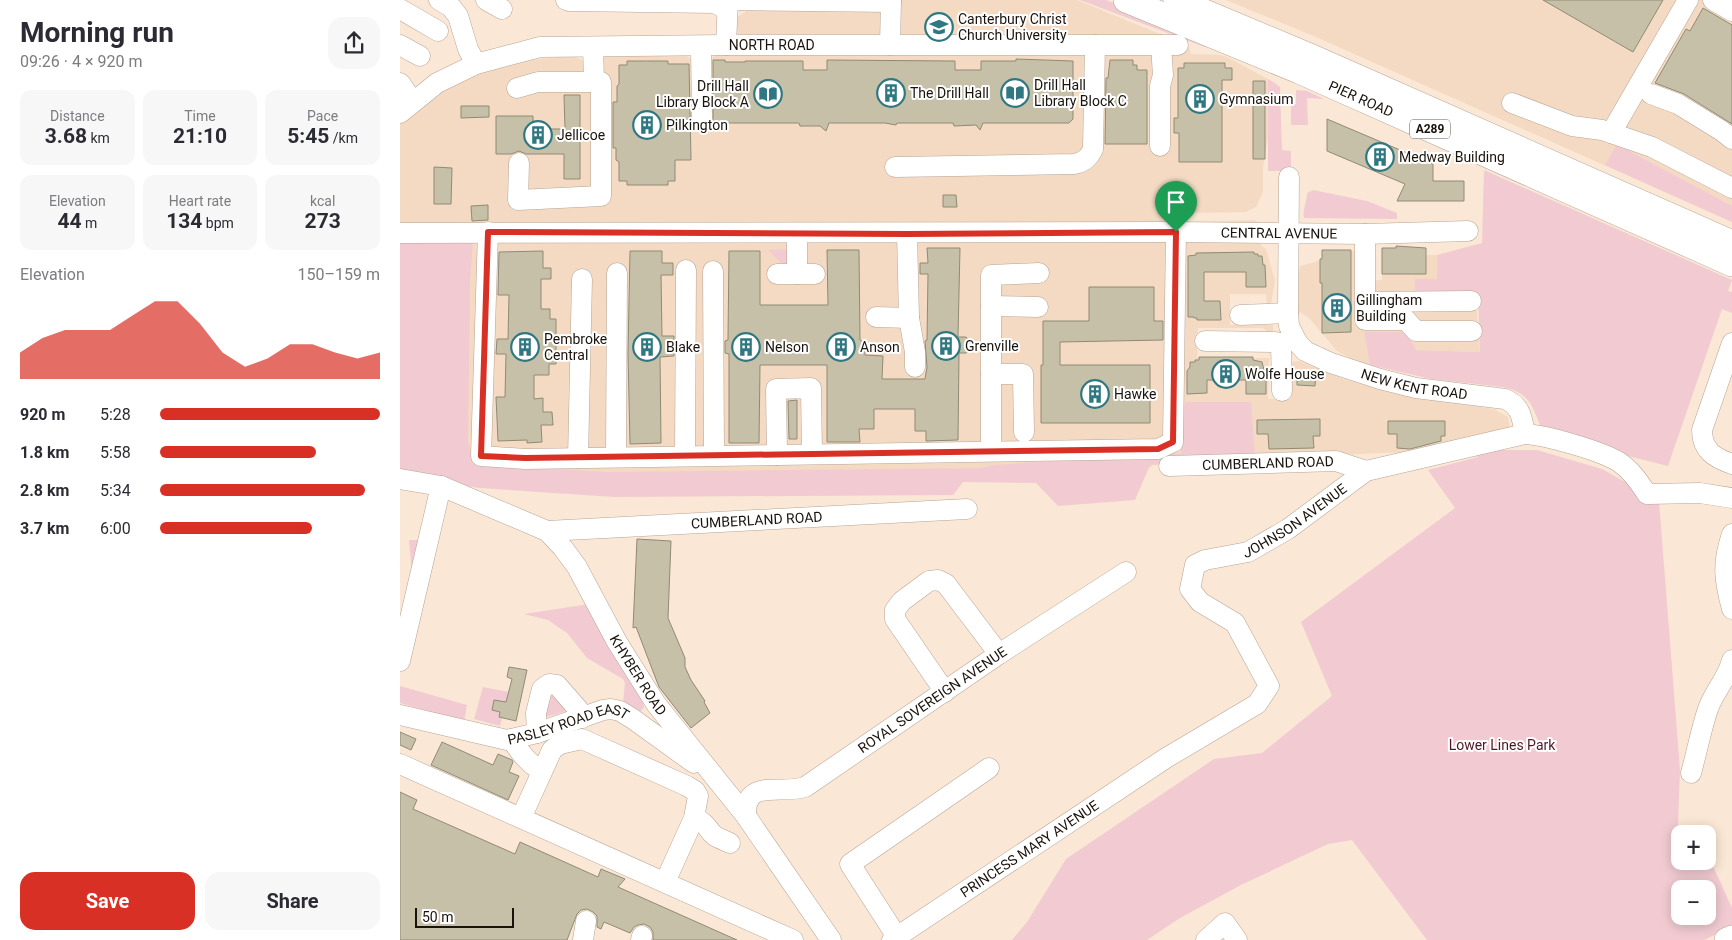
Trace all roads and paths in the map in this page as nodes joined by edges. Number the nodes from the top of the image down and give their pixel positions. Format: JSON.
{"nodes":[{"id":1,"x":439,"y":0,"type":"edge"},
{"id":2,"x":566,"y":0,"type":"edge"},
{"id":3,"x":1126,"y":0,"type":"edge"},
{"id":4,"x":1176,"y":0,"type":"edge"},
{"id":5,"x":1688,"y":0,"type":"edge"},
{"id":6,"x":1713,"y":0,"type":"edge"},
{"id":7,"x":891,"y":1,"type":"edge"},
{"id":8,"x":728,"y":3,"type":"edge"},
{"id":9,"x":400,"y":9,"type":"edge"},
{"id":10,"x":1732,"y":11,"type":"edge"},
{"id":11,"x":438,"y":30,"type":"dead end"},
{"id":12,"x":890,"y":44,"type":"junction"},
{"id":13,"x":400,"y":45,"type":"edge"},
{"id":14,"x":726,"y":45,"type":"junction"},
{"id":15,"x":1094,"y":45,"type":"junction"},
{"id":16,"x":702,"y":46,"type":"junction"},
{"id":17,"x":593,"y":47,"type":"junction"},
{"id":18,"x":420,"y":56,"type":"dead end"},
{"id":19,"x":476,"y":64,"type":"junction"},
{"id":20,"x":594,"y":82,"type":"junction"},
{"id":21,"x":400,"y":83,"type":"edge"},
{"id":22,"x":517,"y":88,"type":"dead end"},
{"id":23,"x":1651,"y":94,"type":"dead end"},
{"id":24,"x":1512,"y":103,"type":"dead end"},
{"id":25,"x":406,"y":107,"type":"edge"},
{"id":26,"x":702,"y":118,"type":"dead end"},
{"id":27,"x":1611,"y":133,"type":"junction"},
{"id":28,"x":1732,"y":139,"type":"edge"},
{"id":29,"x":1160,"y":146,"type":"dead end"},
{"id":30,"x":519,"y":163,"type":"dead end"},
{"id":31,"x":895,"y":167,"type":"dead end"},
{"id":32,"x":1288,"y":181,"type":"dead end"},
{"id":33,"x":1732,"y":188,"type":"edge"},
{"id":34,"x":1468,"y":231,"type":"dead end"},
{"id":35,"x":488,"y":232,"type":"junction"},
{"id":36,"x":1176,"y":232,"type":"junction"},
{"id":37,"x":400,"y":233,"type":"edge"},
{"id":38,"x":797,"y":233,"type":"junction"},
{"id":39,"x":907,"y":234,"type":"junction"},
{"id":40,"x":1288,"y":234,"type":"junction"},
{"id":41,"x":1365,"y":234,"type":"junction"},
{"id":42,"x":1732,"y":243,"type":"edge"},
{"id":43,"x":1732,"y":264,"type":"edge"},
{"id":44,"x":686,"y":270,"type":"dead end"},
{"id":45,"x":712,"y":271,"type":"dead end"},
{"id":46,"x":617,"y":273,"type":"dead end"},
{"id":47,"x":1039,"y":273,"type":"dead end"},
{"id":48,"x":777,"y":274,"type":"dead end"},
{"id":49,"x":582,"y":278,"type":"dead end"},
{"id":50,"x":1472,"y":301,"type":"dead end"},
{"id":51,"x":1365,"y":302,"type":"junction"},
{"id":52,"x":991,"y":306,"type":"junction"},
{"id":53,"x":1038,"y":307,"type":"dead end"},
{"id":54,"x":1288,"y":313,"type":"junction"},
{"id":55,"x":1240,"y":315,"type":"dead end"},
{"id":56,"x":876,"y":317,"type":"dead end"},
{"id":57,"x":909,"y":318,"type":"junction"},
{"id":58,"x":1472,"y":331,"type":"dead end"},
{"id":59,"x":1286,"y":339,"type":"junction"},
{"id":60,"x":1205,"y":341,"type":"dead end"},
{"id":61,"x":1732,"y":343,"type":"edge"},
{"id":62,"x":915,"y":367,"type":"dead end"},
{"id":63,"x":991,"y":374,"type":"junction"},
{"id":64,"x":1282,"y":391,"type":"dead end"},
{"id":65,"x":1024,"y":432,"type":"dead end"},
{"id":66,"x":1525,"y":434,"type":"junction"},
{"id":67,"x":991,"y":451,"type":"junction"},
{"id":68,"x":812,"y":454,"type":"junction"},
{"id":69,"x":776,"y":455,"type":"junction"},
{"id":70,"x":685,"y":456,"type":"junction"},
{"id":71,"x":714,"y":456,"type":"junction"},
{"id":72,"x":616,"y":457,"type":"junction"},
{"id":73,"x":578,"y":458,"type":"junction"},
{"id":74,"x":1732,"y":464,"type":"edge"},
{"id":75,"x":1169,"y":466,"type":"dead end"},
{"id":76,"x":1366,"y":471,"type":"junction"},
{"id":77,"x":400,"y":479,"type":"edge"},
{"id":78,"x":441,"y":486,"type":"junction"},
{"id":79,"x":1732,"y":498,"type":"edge"},
{"id":80,"x":967,"y":509,"type":"dead end"},
{"id":81,"x":547,"y":531,"type":"junction"},
{"id":82,"x":1732,"y":534,"type":"edge"},
{"id":83,"x":1126,"y":572,"type":"dead end"},
{"id":84,"x":1729,"y":580,"type":"edge"},
{"id":85,"x":1732,"y":609,"type":"edge"},
{"id":86,"x":999,"y":654,"type":"junction"},
{"id":87,"x":1732,"y":660,"type":"edge"},
{"id":88,"x":400,"y":661,"type":"edge"},
{"id":89,"x":945,"y":692,"type":"junction"},
{"id":90,"x":656,"y":704,"type":"junction"},
{"id":91,"x":400,"y":715,"type":"edge"},
{"id":92,"x":582,"y":718,"type":"junction"},
{"id":93,"x":633,"y":719,"type":"junction"},
{"id":94,"x":537,"y":733,"type":"junction"},
{"id":95,"x":512,"y":739,"type":"junction"},
{"id":96,"x":1166,"y":758,"type":"joint"},
{"id":97,"x":400,"y":764,"type":"edge"},
{"id":98,"x":989,"y":768,"type":"dead end"},
{"id":99,"x":542,"y":771,"type":"junction"},
{"id":100,"x":1691,"y":773,"type":"dead end"},
{"id":101,"x":718,"y":781,"type":"junction"},
{"id":102,"x":746,"y":816,"type":"junction"},
{"id":103,"x":521,"y":818,"type":"junction"},
{"id":104,"x":694,"y":818,"type":"junction"},
{"id":105,"x":730,"y":843,"type":"dead end"},
{"id":106,"x":666,"y":882,"type":"junction"},
{"id":107,"x":762,"y":934,"type":"edge"},
{"id":108,"x":1732,"y":938,"type":"edge"},
{"id":109,"x":895,"y":939,"type":"edge"},
{"id":110,"x":792,"y":940,"type":"edge"},
{"id":111,"x":831,"y":940,"type":"edge"},
{"id":112,"x":1206,"y":940,"type":"edge"},
{"id":113,"x":1237,"y":940,"type":"edge"},
{"id":114,"x":1727,"y":940,"type":"edge"}],
"edges":[{"from":1,"to":19,"type":"street"},
{"from":2,"to":8,"type":"street"},
{"from":3,"to":43,"type":"main road","name":"PIER ROAD","number":"A289"},
{"from":4,"to":42,"type":"main road","name":"PIER ROAD","number":"A289"},
{"from":5,"to":27,"type":"street"},
{"from":6,"to":10,"type":"street"},
{"from":7,"to":8,"type":"street"},
{"from":7,"to":12,"type":"street"},
{"from":8,"to":14,"type":"street"},
{"from":9,"to":11,"type":"street"},
{"from":12,"to":14,"type":"street","name":"NORTH ROAD"},
{"from":12,"to":15,"type":"street","name":"NORTH ROAD"},
{"from":13,"to":18,"type":"street"},
{"from":14,"to":16,"type":"street","name":"NORTH ROAD"},
{"from":15,"to":29,"type":"street","name":"NORTH ROAD"},
{"from":15,"to":31,"type":"street"},
{"from":16,"to":17,"type":"street","name":"NORTH ROAD"},
{"from":16,"to":26,"type":"street"},
{"from":17,"to":19,"type":"street","name":"NORTH ROAD"},
{"from":17,"to":20,"type":"street"},
{"from":19,"to":25,"type":"street","name":"NORTH ROAD"},
{"from":20,"to":22,"type":"street"},
{"from":20,"to":30,"type":"street"},
{"from":21,"to":25,"type":"street"},
{"from":23,"to":28,"type":"street"},
{"from":24,"to":27,"type":"street"},
{"from":27,"to":33,"type":"street"},
{"from":32,"to":40,"type":"street"},
{"from":34,"to":41,"type":"street","name":"CENTRAL AVENUE"},
{"from":35,"to":37,"type":"street","name":"CENTRAL AVENUE"},
{"from":35,"to":38,"type":"street","name":"CENTRAL AVENUE"},
{"from":35,"to":73,"type":"street"},
{"from":36,"to":39,"type":"street","name":"CENTRAL AVENUE"},
{"from":36,"to":40,"type":"street","name":"CENTRAL AVENUE"},
{"from":36,"to":67,"type":"street"},
{"from":38,"to":39,"type":"street","name":"CENTRAL AVENUE"},
{"from":38,"to":48,"type":"street"},
{"from":39,"to":57,"type":"street"},
{"from":40,"to":41,"type":"street","name":"CENTRAL AVENUE"},
{"from":40,"to":54,"type":"street"},
{"from":41,"to":51,"type":"street"},
{"from":44,"to":70,"type":"street"},
{"from":45,"to":71,"type":"street"},
{"from":46,"to":72,"type":"street"},
{"from":47,"to":52,"type":"street"},
{"from":49,"to":73,"type":"street"},
{"from":50,"to":51,"type":"street"},
{"from":51,"to":58,"type":"street"},
{"from":52,"to":53,"type":"street"},
{"from":52,"to":63,"type":"street"},
{"from":54,"to":55,"type":"street"},
{"from":54,"to":59,"type":"street"},
{"from":56,"to":57,"type":"street"},
{"from":57,"to":62,"type":"street"},
{"from":59,"to":60,"type":"street"},
{"from":59,"to":64,"type":"street"},
{"from":59,"to":66,"type":"street","name":"NEW KENT ROAD"},
{"from":61,"to":74,"type":"street"},
{"from":63,"to":65,"type":"street"},
{"from":63,"to":67,"type":"street"},
{"from":66,"to":76,"type":"street","name":"JOHNSON AVENUE"},
{"from":66,"to":79,"type":"street","name":"JOHNSON AVENUE"},
{"from":67,"to":68,"type":"street"},
{"from":68,"to":69,"type":"street"},
{"from":68,"to":69,"type":"street"},
{"from":69,"to":71,"type":"street"},
{"from":70,"to":71,"type":"street"},
{"from":70,"to":72,"type":"street"},
{"from":72,"to":73,"type":"street"},
{"from":75,"to":76,"type":"street","name":"CUMBERLAND ROAD"},
{"from":76,"to":96,"type":"street","name":"JOHNSON AVENUE"},
{"from":77,"to":78,"type":"street","name":"KHYBER ROAD"},
{"from":78,"to":81,"type":"street","name":"KHYBER ROAD"},
{"from":78,"to":88,"type":"street"},
{"from":80,"to":81,"type":"street","name":"CUMBERLAND ROAD"},
{"from":81,"to":90,"type":"street","name":"KHYBER ROAD"},
{"from":82,"to":84,"type":"street"},
{"from":83,"to":86,"type":"street","name":"ROYAL SOVEREIGN AVENUE"},
{"from":84,"to":85,"type":"street"},
{"from":86,"to":89,"type":"street","name":"ROYAL SOVEREIGN AVENUE"},
{"from":86,"to":89,"type":"street"},
{"from":87,"to":100,"type":"street"},
{"from":89,"to":102,"type":"street","name":"ROYAL SOVEREIGN AVENUE"},
{"from":90,"to":93,"type":"street"},
{"from":90,"to":101,"type":"street","name":"KHYBER ROAD"},
{"from":91,"to":95,"type":"street","name":"PASLEY ROAD EAST"},
{"from":92,"to":93,"type":"street","name":"PASLEY ROAD EAST"},
{"from":92,"to":94,"type":"street","name":"PASLEY ROAD EAST"},
{"from":92,"to":94,"type":"street"},
{"from":93,"to":101,"type":"street","name":"PASLEY ROAD EAST"},
{"from":94,"to":95,"type":"street","name":"PASLEY ROAD EAST"},
{"from":95,"to":99,"type":"street"},
{"from":96,"to":109,"type":"street","name":"PRINCESS MARY AVENUE"},
{"from":97,"to":103,"type":"street"},
{"from":98,"to":109,"type":"street"},
{"from":99,"to":103,"type":"street"},
{"from":99,"to":104,"type":"street"},
{"from":101,"to":102,"type":"street","name":"KHYBER ROAD"},
{"from":102,"to":111,"type":"street","name":"KHYBER ROAD"},
{"from":103,"to":106,"type":"street"},
{"from":104,"to":105,"type":"street"},
{"from":104,"to":106,"type":"street"},
{"from":106,"to":107,"type":"street"},
{"from":107,"to":110,"type":"street"},
{"from":108,"to":114,"type":"main road"},
{"from":112,"to":113,"type":"street"}]}
